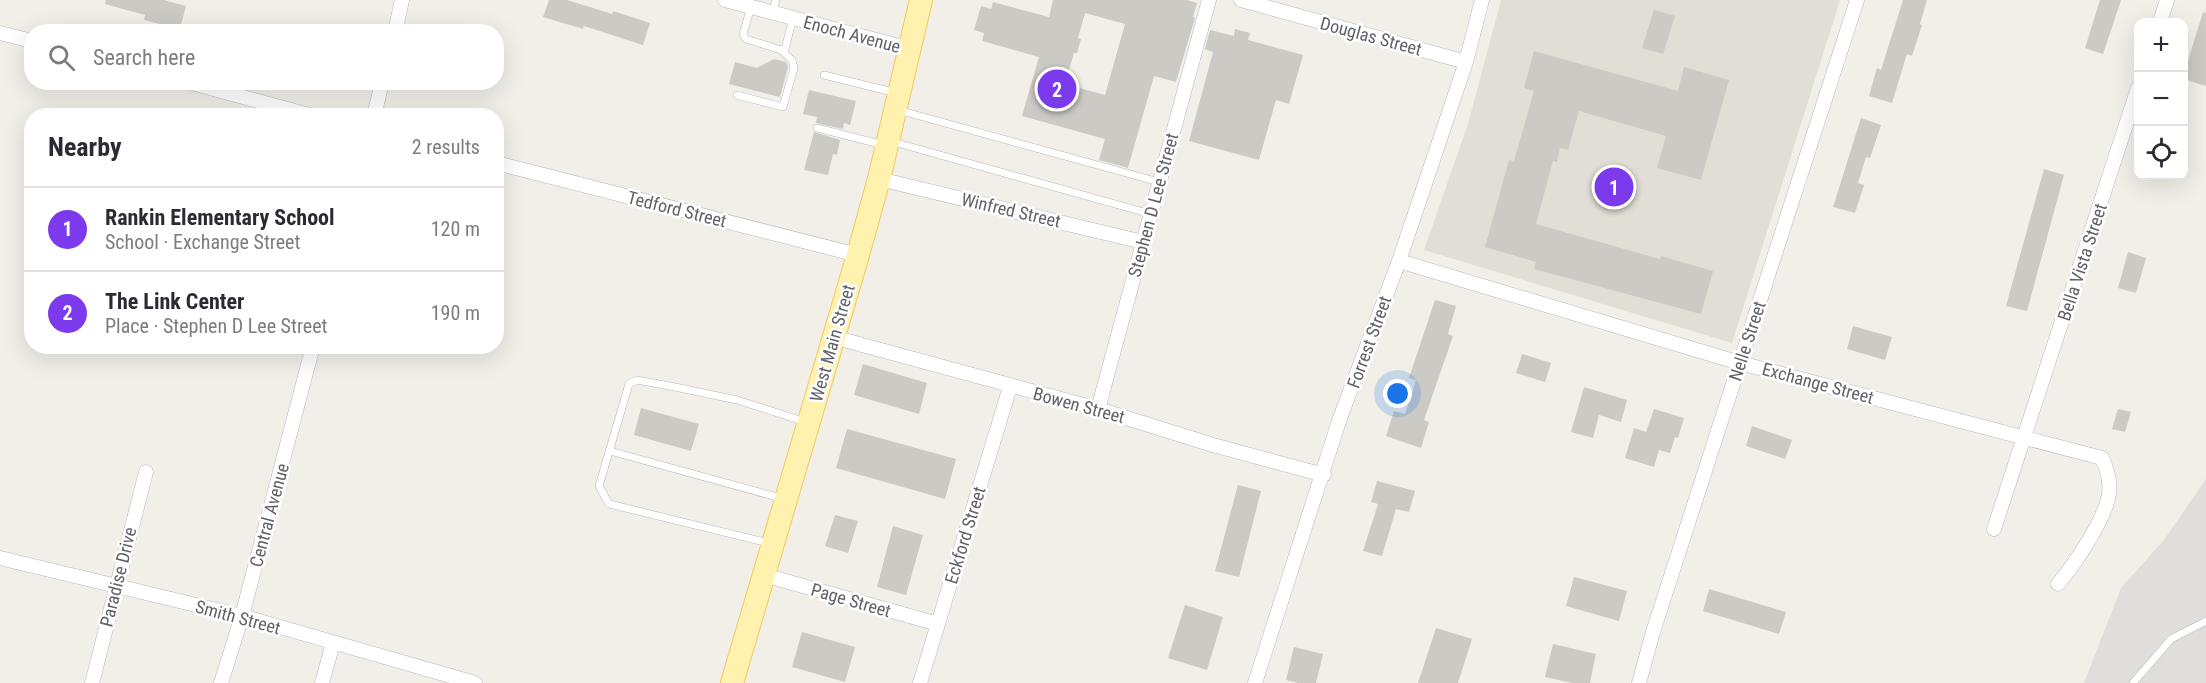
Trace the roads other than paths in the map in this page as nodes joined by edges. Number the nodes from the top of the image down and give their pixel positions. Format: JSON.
{"nodes":[{"id":1,"x":402,"y":0,"type":"edge"},
{"id":2,"x":725,"y":0,"type":"edge"},
{"id":3,"x":921,"y":0,"type":"edge"},
{"id":4,"x":1209,"y":0,"type":"edge"},
{"id":5,"x":1241,"y":0,"type":"edge"},
{"id":6,"x":1482,"y":0,"type":"edge"},
{"id":7,"x":1857,"y":0,"type":"edge"},
{"id":8,"x":2167,"y":0,"type":"edge"},
{"id":9,"x":774,"y":6,"type":"edge"},
{"id":10,"x":751,"y":7,"type":"junction"},
{"id":11,"x":793,"y":18,"type":"junction"},
{"id":12,"x":2161,"y":18,"type":"edge"},
{"id":13,"x":397,"y":24,"type":"edge"},
{"id":14,"x":0,"y":33,"type":"edge"},
{"id":15,"x":24,"y":39,"type":"edge"},
{"id":16,"x":910,"y":49,"type":"junction"},
{"id":17,"x":781,"y":50,"type":"junction"},
{"id":18,"x":1466,"y":62,"type":"junction"},
{"id":19,"x":824,"y":75,"type":"dead end"},
{"id":20,"x":217,"y":90,"type":"edge"},
{"id":21,"x":380,"y":90,"type":"edge"},
{"id":22,"x":736,"y":95,"type":"dead end"},
{"id":23,"x":897,"y":101,"type":"junction"},
{"id":24,"x":2134,"y":103,"type":"edge"},
{"id":25,"x":284,"y":108,"type":"edge"},
{"id":26,"x":376,"y":108,"type":"edge"},
{"id":27,"x":817,"y":128,"type":"dead end"},
{"id":28,"x":887,"y":143,"type":"junction"},
{"id":29,"x":504,"y":165,"type":"edge"},
{"id":30,"x":879,"y":178,"type":"junction"},
{"id":31,"x":1159,"y":182,"type":"junction"},
{"id":32,"x":1151,"y":214,"type":"junction"},
{"id":33,"x":1143,"y":242,"type":"junction"},
{"id":34,"x":858,"y":255,"type":"junction"},
{"id":35,"x":1399,"y":261,"type":"junction"},
{"id":36,"x":833,"y":337,"type":"junction"},
{"id":37,"x":312,"y":354,"type":"edge"},
{"id":38,"x":1740,"y":363,"type":"junction"},
{"id":39,"x":1010,"y":387,"type":"junction"},
{"id":40,"x":1098,"y":409,"type":"junction"},
{"id":41,"x":808,"y":423,"type":"junction"},
{"id":42,"x":2025,"y":437,"type":"junction"},
{"id":43,"x":610,"y":451,"type":"junction"},
{"id":44,"x":146,"y":472,"type":"dead end"},
{"id":45,"x":1324,"y":476,"type":"junction"},
{"id":46,"x":786,"y":500,"type":"junction"},
{"id":47,"x":1994,"y":529,"type":"dead end"},
{"id":48,"x":773,"y":544,"type":"junction"},
{"id":49,"x":0,"y":558,"type":"edge"},
{"id":50,"x":764,"y":575,"type":"junction"},
{"id":51,"x":2058,"y":584,"type":"dead end"},
{"id":52,"x":115,"y":586,"type":"junction"},
{"id":53,"x":242,"y":616,"type":"junction"},
{"id":54,"x":2206,"y":621,"type":"edge"},
{"id":55,"x":938,"y":624,"type":"junction"},
{"id":56,"x":333,"y":643,"type":"junction"},
{"id":57,"x":92,"y":683,"type":"edge"},
{"id":58,"x":221,"y":683,"type":"edge"},
{"id":59,"x":321,"y":683,"type":"edge"},
{"id":60,"x":475,"y":683,"type":"edge"},
{"id":61,"x":732,"y":683,"type":"edge"},
{"id":62,"x":920,"y":683,"type":"edge"},
{"id":63,"x":1255,"y":683,"type":"edge"},
{"id":64,"x":1639,"y":683,"type":"edge"},
{"id":65,"x":2133,"y":683,"type":"edge"}],
"edges":[{"from":1,"to":13,"type":"street"},
{"from":2,"to":10,"type":"street","name":"Enoch Avenue"},
{"from":3,"to":16,"type":"main road","name":"West Main Street"},
{"from":4,"to":31,"type":"street","name":"Stephen D Lee Street"},
{"from":5,"to":18,"type":"street","name":"Douglas Street"},
{"from":6,"to":18,"type":"street","name":"Forrest Street"},
{"from":7,"to":38,"type":"street","name":"Nelle Street"},
{"from":8,"to":12,"type":"street"},
{"from":9,"to":10,"type":"street","name":"Enoch Avenue"},
{"from":9,"to":11,"type":"street","name":"Enoch Avenue"},
{"from":10,"to":17,"type":"lane"},
{"from":11,"to":16,"type":"street","name":"Enoch Avenue"},
{"from":11,"to":17,"type":"lane"},
{"from":14,"to":15,"type":"street"},
{"from":16,"to":23,"type":"main road","name":"West Main Street"},
{"from":17,"to":22,"type":"lane"},
{"from":18,"to":35,"type":"street","name":"Forrest Street"},
{"from":19,"to":23,"type":"lane"},
{"from":20,"to":25,"type":"street"},
{"from":21,"to":26,"type":"street"},
{"from":23,"to":28,"type":"main road","name":"West Main Street"},
{"from":23,"to":31,"type":"lane"},
{"from":24,"to":42,"type":"street","name":"Bella Vista Street"},
{"from":27,"to":28,"type":"lane"},
{"from":28,"to":30,"type":"main road","name":"West Main Street"},
{"from":28,"to":32,"type":"lane"},
{"from":29,"to":34,"type":"street","name":"Tedford Street"},
{"from":30,"to":33,"type":"street","name":"Winfred Street"},
{"from":30,"to":34,"type":"main road","name":"West Main Street"},
{"from":31,"to":32,"type":"street","name":"Stephen D Lee Street"},
{"from":32,"to":33,"type":"street","name":"Stephen D Lee Street"},
{"from":33,"to":40,"type":"street","name":"Stephen D Lee Street"},
{"from":34,"to":36,"type":"main road","name":"West Main Street"},
{"from":35,"to":38,"type":"street","name":"Exchange Street"},
{"from":35,"to":45,"type":"street","name":"Forrest Street"},
{"from":36,"to":39,"type":"street","name":"Bowen Street"},
{"from":36,"to":41,"type":"main road","name":"West Main Street"},
{"from":37,"to":53,"type":"street","name":"Central Avenue"},
{"from":38,"to":42,"type":"street","name":"Exchange Street"},
{"from":38,"to":64,"type":"street","name":"Nelle Street"},
{"from":39,"to":40,"type":"street","name":"Bowen Street"},
{"from":39,"to":55,"type":"street","name":"Eckford Street"},
{"from":40,"to":45,"type":"street","name":"Bowen Street"},
{"from":41,"to":43,"type":"lane"},
{"from":41,"to":46,"type":"main road","name":"West Main Street"},
{"from":42,"to":47,"type":"street","name":"Bella Vista Street"},
{"from":42,"to":51,"type":"street","name":"Exchange Street"},
{"from":43,"to":46,"type":"lane"},
{"from":43,"to":48,"type":"lane"},
{"from":44,"to":52,"type":"street","name":"Paradise Drive"},
{"from":45,"to":63,"type":"street","name":"Forrest Street"},
{"from":46,"to":48,"type":"main road","name":"West Main Street"},
{"from":48,"to":50,"type":"main road","name":"West Main Street"},
{"from":49,"to":52,"type":"street","name":"Smith Street"},
{"from":50,"to":55,"type":"street","name":"Page Street"},
{"from":50,"to":61,"type":"main road","name":"West Main Street"},
{"from":52,"to":53,"type":"street","name":"Smith Street"},
{"from":52,"to":57,"type":"street","name":"Paradise Drive"},
{"from":53,"to":56,"type":"street","name":"Smith Street"},
{"from":53,"to":58,"type":"street","name":"Central Avenue"},
{"from":54,"to":65,"type":"lane"},
{"from":55,"to":62,"type":"street","name":"Eckford Street"},
{"from":56,"to":59,"type":"street"},
{"from":56,"to":60,"type":"street","name":"Smith Street"}]}
